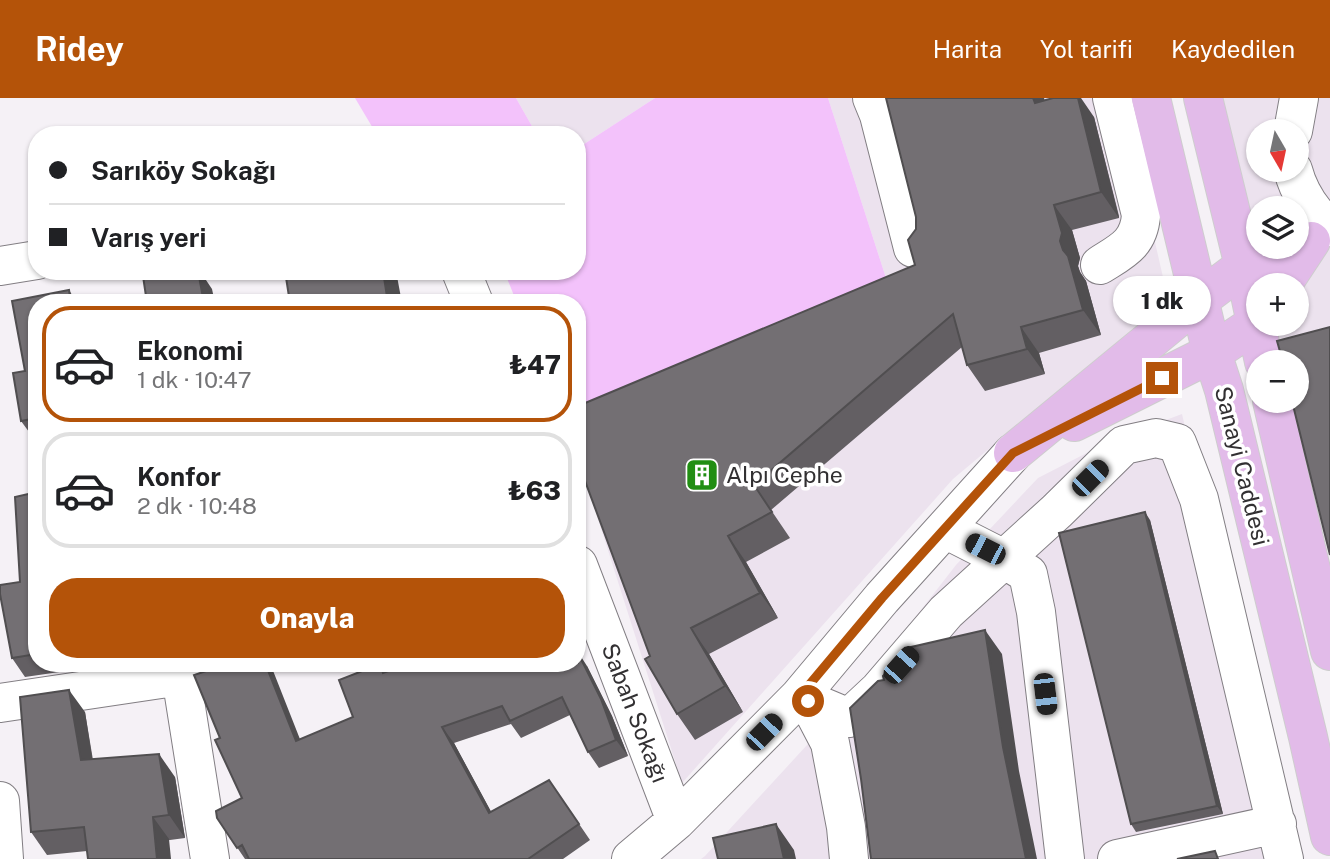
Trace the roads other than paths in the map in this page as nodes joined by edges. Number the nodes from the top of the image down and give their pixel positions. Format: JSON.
{"nodes":[{"id":1,"x":872,"y":98,"type":"edge"},
{"id":2,"x":1112,"y":98,"type":"edge"},
{"id":3,"x":1151,"y":98,"type":"edge"},
{"id":4,"x":1203,"y":98,"type":"edge"},
{"id":5,"x":1298,"y":98,"type":"edge"},
{"id":6,"x":1295,"y":119,"type":"edge"},
{"id":7,"x":1297,"y":182,"type":"edge"},
{"id":8,"x":1312,"y":238,"type":"edge"},
{"id":9,"x":913,"y":248,"type":"edge"},
{"id":10,"x":28,"y":261,"type":"edge"},
{"id":11,"x":1100,"y":265,"type":"dead end"},
{"id":12,"x":0,"y":266,"type":"edge"},
{"id":13,"x":1244,"y":266,"type":"junction"},
{"id":14,"x":1290,"y":273,"type":"edge"},
{"id":15,"x":1246,"y":275,"type":"edge"},
{"id":16,"x":1199,"y":300,"type":"junction"},
{"id":17,"x":1246,"y":331,"type":"edge"},
{"id":18,"x":1212,"y":353,"type":"junction"},
{"id":19,"x":1275,"y":413,"type":"edge"},
{"id":20,"x":1013,"y":453,"type":"junction"},
{"id":21,"x":944,"y":529,"type":"junction"},
{"id":22,"x":1004,"y":559,"type":"junction"},
{"id":23,"x":586,"y":586,"type":"edge"},
{"id":24,"x":1330,"y":651,"type":"edge"},
{"id":25,"x":194,"y":672,"type":"edge"},
{"id":26,"x":181,"y":676,"type":"junction"},
{"id":27,"x":803,"y":699,"type":"junction"},
{"id":28,"x":0,"y":703,"type":"edge"},
{"id":29,"x":0,"y":801,"type":"edge"},
{"id":30,"x":676,"y":821,"type":"junction"},
{"id":31,"x":1330,"y":836,"type":"edge"},
{"id":32,"x":1330,"y":844,"type":"edge"},
{"id":33,"x":1281,"y":846,"type":"edge"},
{"id":34,"x":3,"y":851,"type":"edge"},
{"id":35,"x":210,"y":859,"type":"edge"},
{"id":36,"x":631,"y":859,"type":"edge"},
{"id":37,"x":849,"y":859,"type":"edge"},
{"id":38,"x":1065,"y":859,"type":"edge"},
{"id":39,"x":1116,"y":859,"type":"edge"}],
"edges":[{"from":1,"to":9,"type":"street"},
{"from":2,"to":11,"type":"street"},
{"from":3,"to":16,"type":"main road","name":"Sanayi Caddesi"},
{"from":4,"to":13,"type":"main road"},
{"from":5,"to":6,"type":"street"},
{"from":7,"to":8,"type":"street"},
{"from":8,"to":13,"type":"main road"},
{"from":8,"to":14,"type":"main road"},
{"from":10,"to":12,"type":"street"},
{"from":13,"to":15,"type":"main road"},
{"from":13,"to":16,"type":"main road"},
{"from":16,"to":18,"type":"main road","name":"Sanayi Caddesi"},
{"from":16,"to":20,"type":"main road"},
{"from":17,"to":18,"type":"main road"},
{"from":18,"to":20,"type":"main road"},
{"from":18,"to":31,"type":"main road","name":"Sanayi Caddesi"},
{"from":19,"to":24,"type":"main road","name":"Sanayi Caddesi"},
{"from":20,"to":21,"type":"street"},
{"from":21,"to":22,"type":"street"},
{"from":21,"to":27,"type":"street"},
{"from":22,"to":27,"type":"street"},
{"from":22,"to":33,"type":"street"},
{"from":22,"to":38,"type":"street"},
{"from":23,"to":30,"type":"street","name":"Sabah Sokağı"},
{"from":25,"to":26,"type":"street"},
{"from":26,"to":28,"type":"street"},
{"from":26,"to":35,"type":"street"},
{"from":27,"to":30,"type":"street"},
{"from":27,"to":37,"type":"street"},
{"from":29,"to":34,"type":"street"},
{"from":30,"to":36,"type":"street"},
{"from":32,"to":33,"type":"street"},
{"from":33,"to":39,"type":"street"}]}
